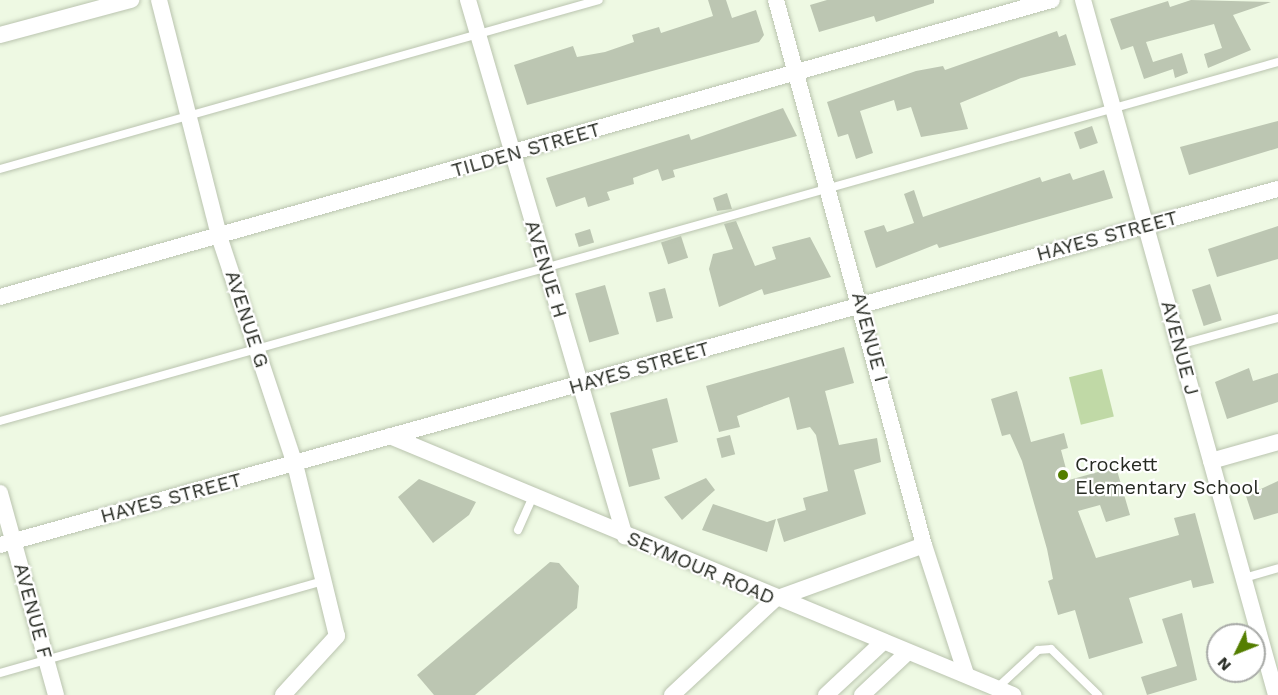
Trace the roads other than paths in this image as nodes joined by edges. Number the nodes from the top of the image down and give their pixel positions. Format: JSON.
{"nodes":[{"id":1,"x":131,"y":0,"type":"edge"},
{"id":2,"x":159,"y":0,"type":"edge"},
{"id":3,"x":468,"y":0,"type":"edge"},
{"id":4,"x":599,"y":0,"type":"edge"},
{"id":5,"x":776,"y":0,"type":"edge"},
{"id":6,"x":1052,"y":0,"type":"edge"},
{"id":7,"x":1083,"y":0,"type":"edge"},
{"id":8,"x":0,"y":35,"type":"edge"},
{"id":9,"x":478,"y":35,"type":"junction"},
{"id":10,"x":1278,"y":62,"type":"edge"},
{"id":11,"x":795,"y":72,"type":"junction"},
{"id":12,"x":1113,"y":109,"type":"junction"},
{"id":13,"x":188,"y":114,"type":"junction"},
{"id":14,"x":512,"y":155,"type":"junction"},
{"id":15,"x":0,"y":169,"type":"edge"},
{"id":16,"x":1278,"y":189,"type":"edge"},
{"id":17,"x":829,"y":191,"type":"junction"},
{"id":18,"x":1146,"y":226,"type":"junction"},
{"id":19,"x":219,"y":236,"type":"junction"},
{"id":20,"x":546,"y":268,"type":"junction"},
{"id":21,"x":0,"y":297,"type":"edge"},
{"id":22,"x":861,"y":304,"type":"junction"},
{"id":23,"x":1278,"y":318,"type":"edge"},
{"id":24,"x":1179,"y":345,"type":"junction"},
{"id":25,"x":256,"y":348,"type":"junction"},
{"id":26,"x":581,"y":386,"type":"junction"},
{"id":27,"x":0,"y":421,"type":"edge"},
{"id":28,"x":390,"y":436,"type":"junction"},
{"id":29,"x":1278,"y":442,"type":"edge"},
{"id":30,"x":1211,"y":461,"type":"junction"},
{"id":31,"x":295,"y":464,"type":"junction"},
{"id":32,"x":0,"y":493,"type":"edge"},
{"id":33,"x":533,"y":497,"type":"junction"},
{"id":34,"x":518,"y":530,"type":"dead end"},
{"id":35,"x":625,"y":537,"type":"junction"},
{"id":36,"x":7,"y":543,"type":"edge"},
{"id":37,"x":924,"y":545,"type":"junction"},
{"id":38,"x":1278,"y":568,"type":"edge"},
{"id":39,"x":1244,"y":578,"type":"junction"},
{"id":40,"x":324,"y":581,"type":"junction"},
{"id":41,"x":775,"y":599,"type":"junction"},
{"id":42,"x":884,"y":642,"type":"junction"},
{"id":43,"x":908,"y":651,"type":"junction"},
{"id":44,"x":46,"y":660,"type":"junction"},
{"id":45,"x":0,"y":673,"type":"edge"},
{"id":46,"x":966,"y":674,"type":"junction"},
{"id":47,"x":997,"y":688,"type":"junction"},
{"id":48,"x":1274,"y":693,"type":"edge"},
{"id":49,"x":56,"y":695,"type":"edge"},
{"id":50,"x":283,"y":695,"type":"edge"},
{"id":51,"x":672,"y":695,"type":"edge"},
{"id":52,"x":826,"y":695,"type":"edge"},
{"id":53,"x":862,"y":695,"type":"edge"},
{"id":54,"x":1013,"y":695,"type":"edge"},
{"id":55,"x":1098,"y":695,"type":"edge"}],
"edges":[{"from":1,"to":8,"type":"street"},
{"from":2,"to":13,"type":"street","name":"AVENUE G"},
{"from":3,"to":9,"type":"street","name":"AVENUE H"},
{"from":4,"to":9,"type":"lane"},
{"from":5,"to":11,"type":"street","name":"AVENUE I"},
{"from":6,"to":11,"type":"street","name":"TILDEN STREET"},
{"from":7,"to":12,"type":"street","name":"AVENUE J"},
{"from":9,"to":13,"type":"lane"},
{"from":9,"to":14,"type":"street","name":"AVENUE H"},
{"from":10,"to":12,"type":"lane"},
{"from":11,"to":14,"type":"street","name":"TILDEN STREET"},
{"from":11,"to":17,"type":"street","name":"AVENUE I"},
{"from":12,"to":17,"type":"lane"},
{"from":12,"to":18,"type":"street","name":"AVENUE J"},
{"from":13,"to":15,"type":"lane"},
{"from":13,"to":19,"type":"street","name":"AVENUE G"},
{"from":14,"to":19,"type":"street","name":"TILDEN STREET"},
{"from":14,"to":20,"type":"street","name":"AVENUE H"},
{"from":16,"to":18,"type":"street","name":"HAYES STREET"},
{"from":17,"to":20,"type":"lane"},
{"from":17,"to":22,"type":"street","name":"AVENUE I"},
{"from":18,"to":22,"type":"street","name":"HAYES STREET"},
{"from":18,"to":24,"type":"street","name":"AVENUE J"},
{"from":19,"to":21,"type":"street","name":"TILDEN STREET"},
{"from":19,"to":25,"type":"street","name":"AVENUE G"},
{"from":20,"to":25,"type":"lane"},
{"from":20,"to":26,"type":"street","name":"AVENUE H"},
{"from":22,"to":26,"type":"street","name":"HAYES STREET"},
{"from":22,"to":37,"type":"street","name":"AVENUE I"},
{"from":23,"to":24,"type":"lane"},
{"from":24,"to":30,"type":"street","name":"AVENUE J"},
{"from":25,"to":27,"type":"lane"},
{"from":25,"to":31,"type":"street","name":"AVENUE G"},
{"from":26,"to":28,"type":"street","name":"HAYES STREET"},
{"from":26,"to":35,"type":"street","name":"AVENUE H"},
{"from":28,"to":31,"type":"street","name":"HAYES STREET"},
{"from":28,"to":33,"type":"street","name":"SEYMOUR ROAD"},
{"from":29,"to":30,"type":"street"},
{"from":30,"to":39,"type":"street","name":"AVENUE J"},
{"from":31,"to":36,"type":"street","name":"HAYES STREET"},
{"from":31,"to":40,"type":"street","name":"AVENUE G"},
{"from":32,"to":36,"type":"street","name":"AVENUE F"},
{"from":33,"to":34,"type":"lane"},
{"from":33,"to":35,"type":"street","name":"SEYMOUR ROAD"},
{"from":35,"to":41,"type":"street","name":"SEYMOUR ROAD"},
{"from":36,"to":44,"type":"street","name":"AVENUE F"},
{"from":37,"to":41,"type":"street"},
{"from":37,"to":46,"type":"street","name":"AVENUE I"},
{"from":38,"to":39,"type":"lane"},
{"from":39,"to":48,"type":"street","name":"AVENUE J"},
{"from":40,"to":44,"type":"lane"},
{"from":40,"to":50,"type":"street","name":"AVENUE G"},
{"from":41,"to":42,"type":"street","name":"SEYMOUR ROAD"},
{"from":41,"to":51,"type":"street"},
{"from":42,"to":43,"type":"street","name":"SEYMOUR ROAD"},
{"from":42,"to":52,"type":"street"},
{"from":43,"to":46,"type":"street","name":"SEYMOUR ROAD"},
{"from":43,"to":53,"type":"street"},
{"from":44,"to":45,"type":"lane"},
{"from":44,"to":49,"type":"street","name":"AVENUE F"},
{"from":46,"to":47,"type":"street","name":"SEYMOUR ROAD"},
{"from":47,"to":54,"type":"street","name":"SEYMOUR ROAD"},
{"from":47,"to":55,"type":"lane"}]}
